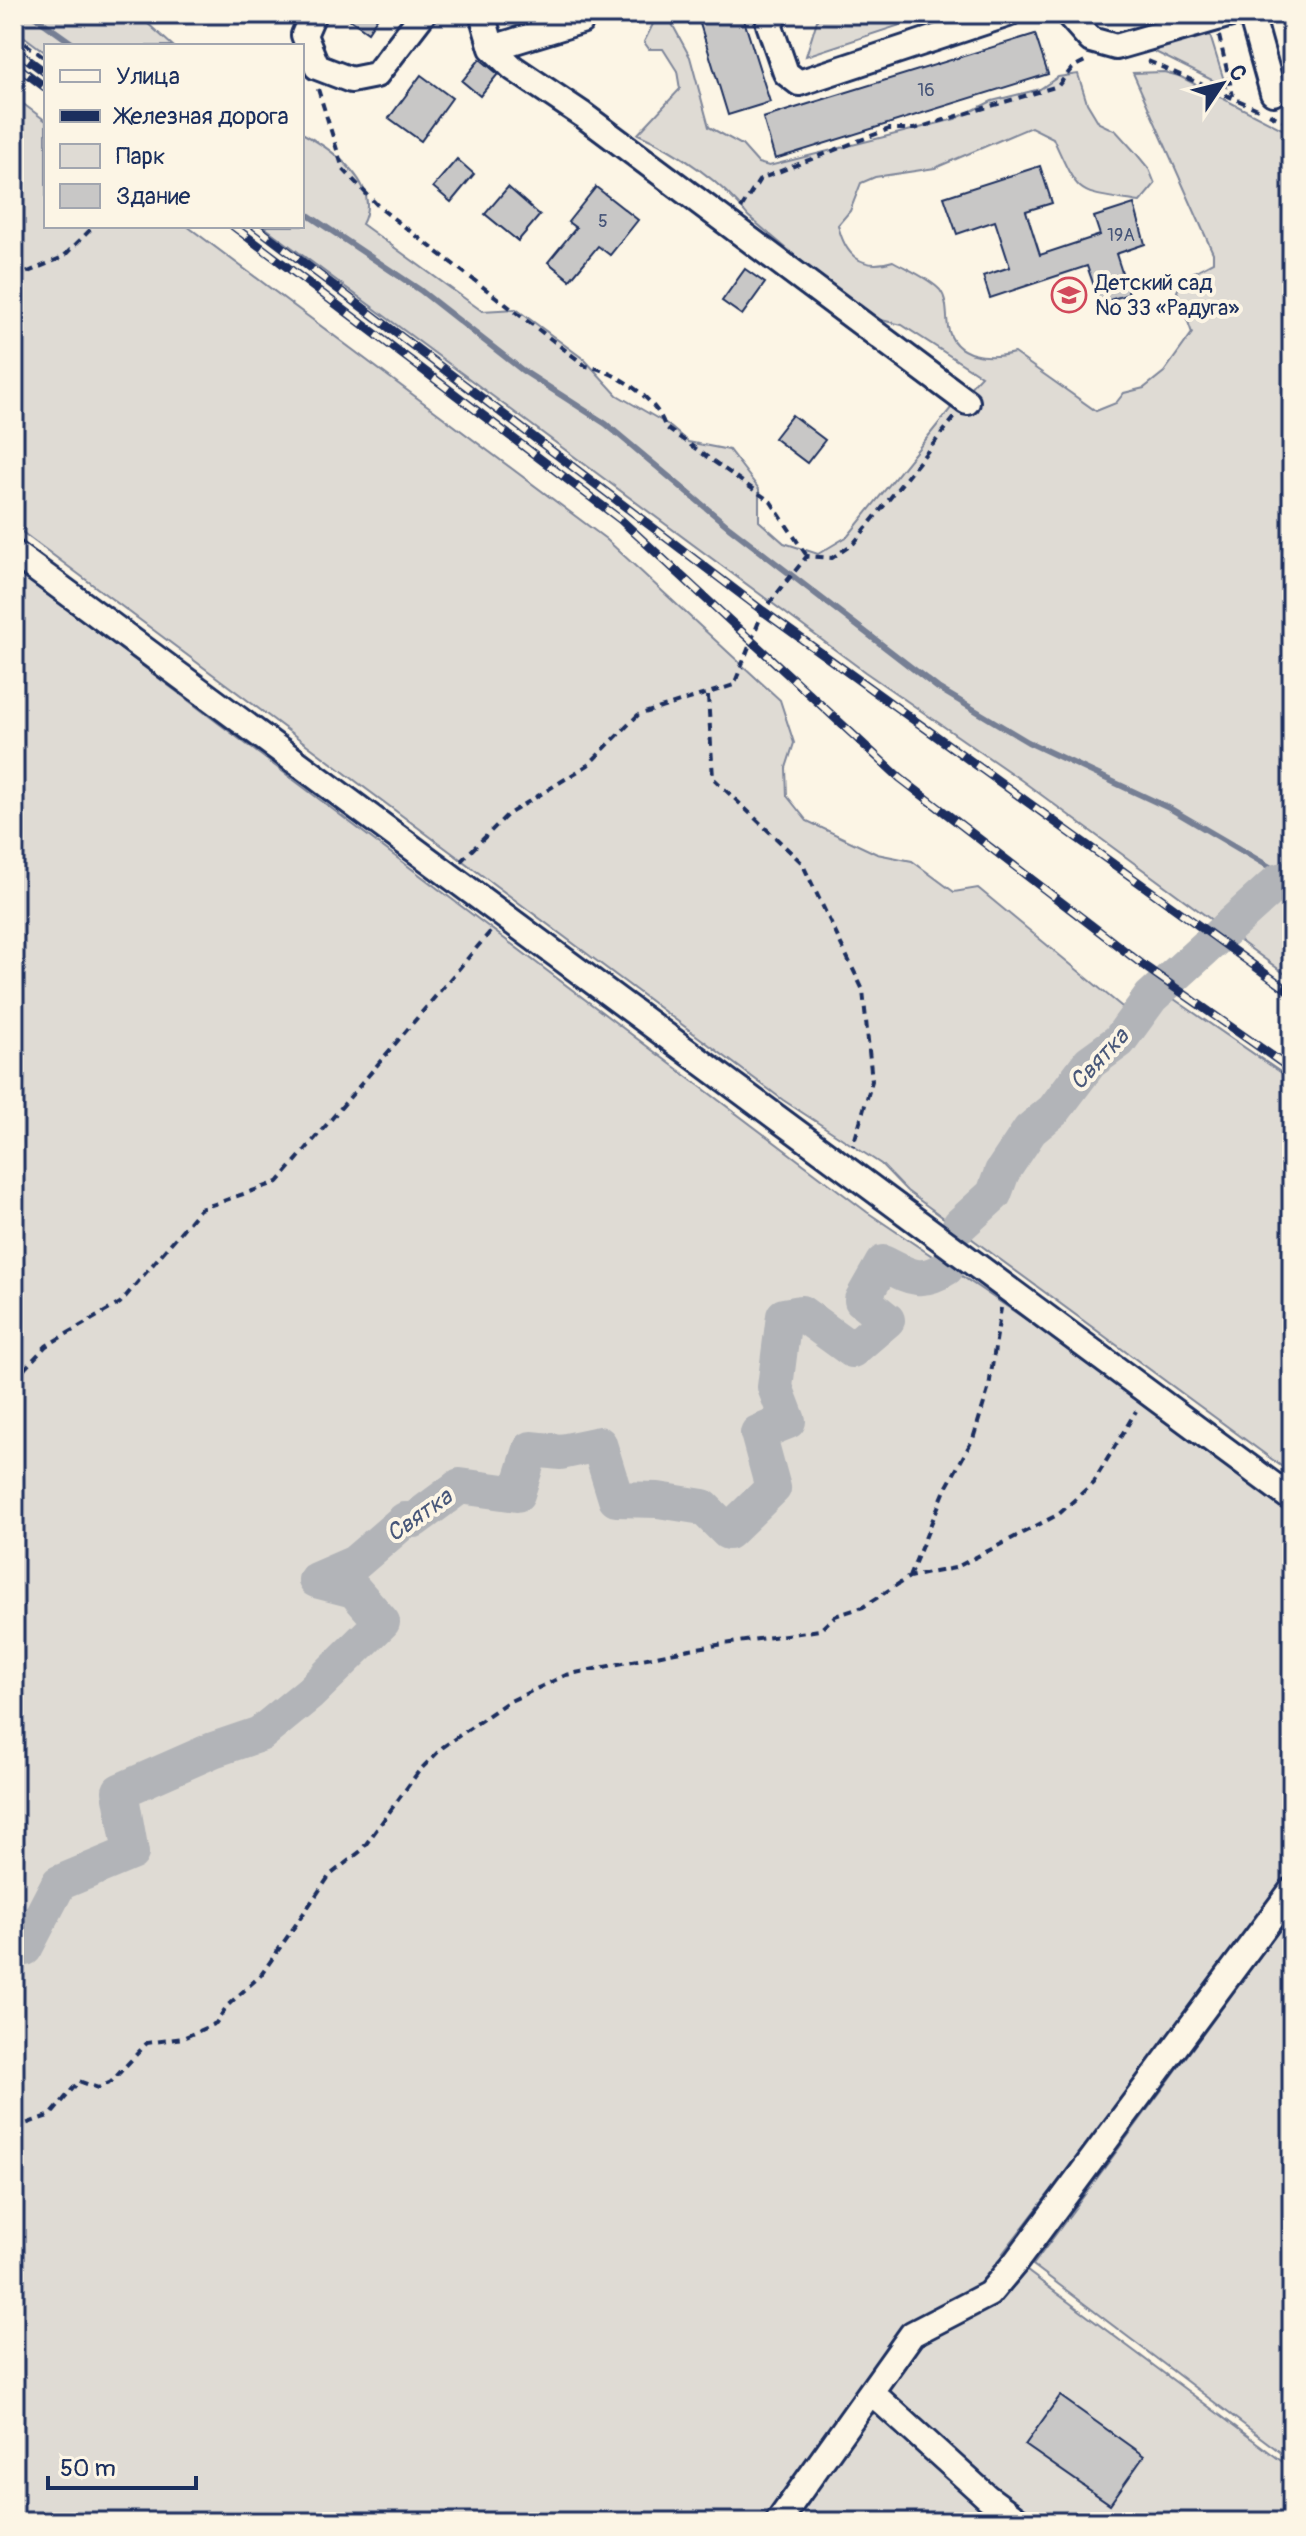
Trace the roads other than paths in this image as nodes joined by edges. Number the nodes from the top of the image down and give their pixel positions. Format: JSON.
{"nodes":[{"id":1,"x":313,"y":14,"type":"edge"},
{"id":2,"x":423,"y":14,"type":"edge"},
{"id":3,"x":482,"y":14,"type":"edge"},
{"id":4,"x":776,"y":14,"type":"edge"},
{"id":5,"x":1008,"y":14,"type":"edge"},
{"id":6,"x":1068,"y":14,"type":"edge"},
{"id":7,"x":1251,"y":14,"type":"edge"},
{"id":8,"x":1223,"y":16,"type":"edge"},
{"id":9,"x":581,"y":21,"type":"dead end"},
{"id":10,"x":951,"y":26,"type":"edge"},
{"id":11,"x":492,"y":48,"type":"junction"},
{"id":12,"x":1273,"y":93,"type":"dead end"},
{"id":13,"x":967,"y":402,"type":"road end"},
{"id":14,"x":14,"y":553,"type":"edge"},
{"id":15,"x":1292,"y":1499,"type":"edge"},
{"id":16,"x":1292,"y":1890,"type":"edge"},
{"id":17,"x":871,"y":2392,"type":"junction"},
{"id":18,"x":778,"y":2522,"type":"edge"},
{"id":19,"x":1021,"y":2522,"type":"edge"}],
"edges":[{"from":1,"to":2,"type":"street"},
{"from":3,"to":11,"type":"street"},
{"from":4,"to":10,"type":"street"},
{"from":5,"to":10,"type":"street"},
{"from":6,"to":8,"type":"street"},
{"from":7,"to":12,"type":"street"},
{"from":9,"to":11,"type":"street"},
{"from":11,"to":13,"type":"street"},
{"from":14,"to":15,"type":"street"},
{"from":16,"to":17,"type":"street"},
{"from":17,"to":18,"type":"street"},
{"from":17,"to":19,"type":"street"}]}
